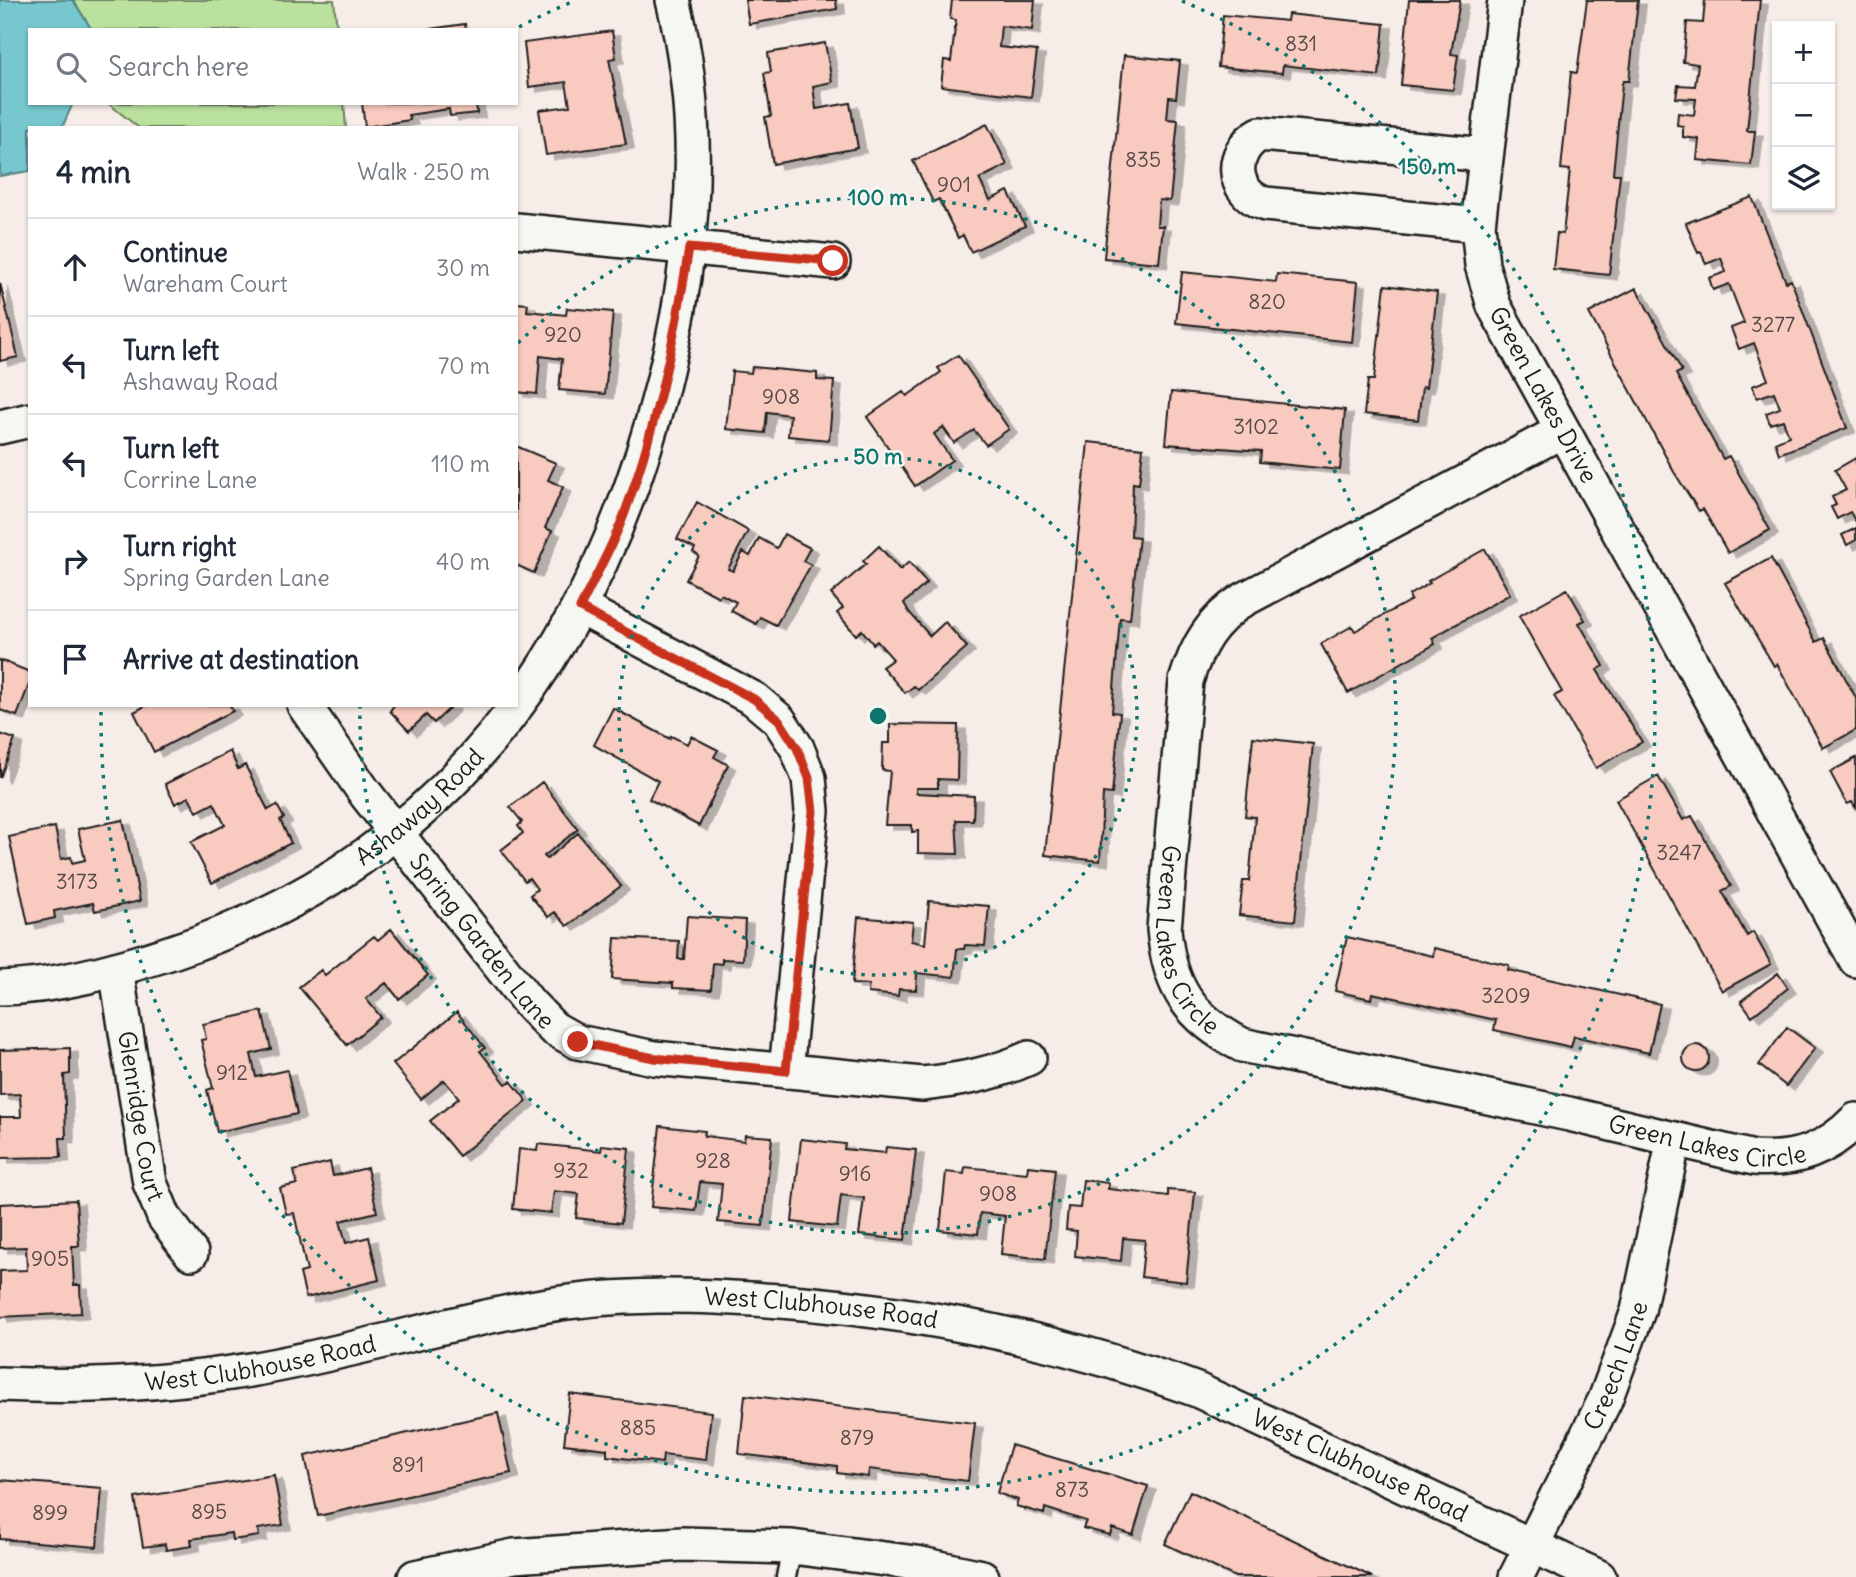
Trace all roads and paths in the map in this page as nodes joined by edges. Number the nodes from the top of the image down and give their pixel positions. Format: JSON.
{"nodes":[{"id":1,"x":673,"y":0,"type":"edge"},
{"id":2,"x":1505,"y":0,"type":"edge"},
{"id":3,"x":1486,"y":155,"type":"junction"},
{"id":4,"x":1478,"y":225,"type":"junction"},
{"id":5,"x":518,"y":230,"type":"edge"},
{"id":6,"x":689,"y":248,"type":"junction"},
{"id":7,"x":833,"y":261,"type":"dead end"},
{"id":8,"x":28,"y":420,"type":"edge"},
{"id":9,"x":0,"y":427,"type":"edge"},
{"id":10,"x":1562,"y":431,"type":"junction"},
{"id":11,"x":580,"y":608,"type":"junction"},
{"id":12,"x":518,"y":704,"type":"edge"},
{"id":13,"x":305,"y":707,"type":"edge"},
{"id":14,"x":516,"y":707,"type":"edge"},
{"id":15,"x":396,"y":833,"type":"junction"},
{"id":16,"x":1856,"y":960,"type":"edge"},
{"id":17,"x":116,"y":969,"type":"junction"},
{"id":18,"x":0,"y":988,"type":"edge"},
{"id":19,"x":1029,"y":1058,"type":"dead end"},
{"id":20,"x":786,"y":1071,"type":"junction"},
{"id":21,"x":1856,"y":1120,"type":"edge"},
{"id":22,"x":1674,"y":1139,"type":"junction"},
{"id":23,"x":191,"y":1253,"type":"dead end"},
{"id":24,"x":0,"y":1384,"type":"edge"},
{"id":25,"x":1532,"y":1547,"type":"junction"},
{"id":26,"x":789,"y":1562,"type":"edge"},
{"id":27,"x":915,"y":1570,"type":"edge"},
{"id":28,"x":435,"y":1575,"type":"edge"},
{"id":29,"x":982,"y":1577,"type":"edge"},
{"id":30,"x":1516,"y":1577,"type":"edge"},
{"id":31,"x":1599,"y":1577,"type":"edge"}],
"edges":[{"from":1,"to":6,"type":"street","name":"Ashaway Road"},
{"from":2,"to":3,"type":"street","name":"Green Lakes Drive"},
{"from":3,"to":4,"type":"street","name":"Green Lakes Drive"},
{"from":3,"to":4,"type":"street"},
{"from":4,"to":10,"type":"street","name":"Green Lakes Drive"},
{"from":5,"to":6,"type":"street"},
{"from":6,"to":7,"type":"street"},
{"from":6,"to":11,"type":"street","name":"Ashaway Road"},
{"from":8,"to":9,"type":"street"},
{"from":10,"to":16,"type":"street","name":"Green Lakes Drive"},
{"from":10,"to":22,"type":"street","name":"Green Lakes Circle"},
{"from":11,"to":12,"type":"street","name":"Ashaway Road"},
{"from":11,"to":20,"type":"street"},
{"from":13,"to":15,"type":"street","name":"Spring Garden Lane"},
{"from":14,"to":15,"type":"street","name":"Ashaway Road"},
{"from":15,"to":17,"type":"street","name":"Ashaway Road"},
{"from":15,"to":20,"type":"street","name":"Spring Garden Lane"},
{"from":17,"to":18,"type":"street","name":"Ashaway Road"},
{"from":17,"to":23,"type":"street","name":"Glenridge Court"},
{"from":19,"to":20,"type":"street","name":"Spring Garden Lane"},
{"from":21,"to":22,"type":"street","name":"Green Lakes Circle"},
{"from":22,"to":25,"type":"street","name":"Creech Lane"},
{"from":24,"to":25,"type":"street","name":"West Clubhouse Road"},
{"from":25,"to":30,"type":"street","name":"Creech Lane"},
{"from":25,"to":31,"type":"street","name":"West Clubhouse Road"},
{"from":26,"to":27,"type":"street"},
{"from":26,"to":28,"type":"street"},
{"from":27,"to":29,"type":"street"}]}
